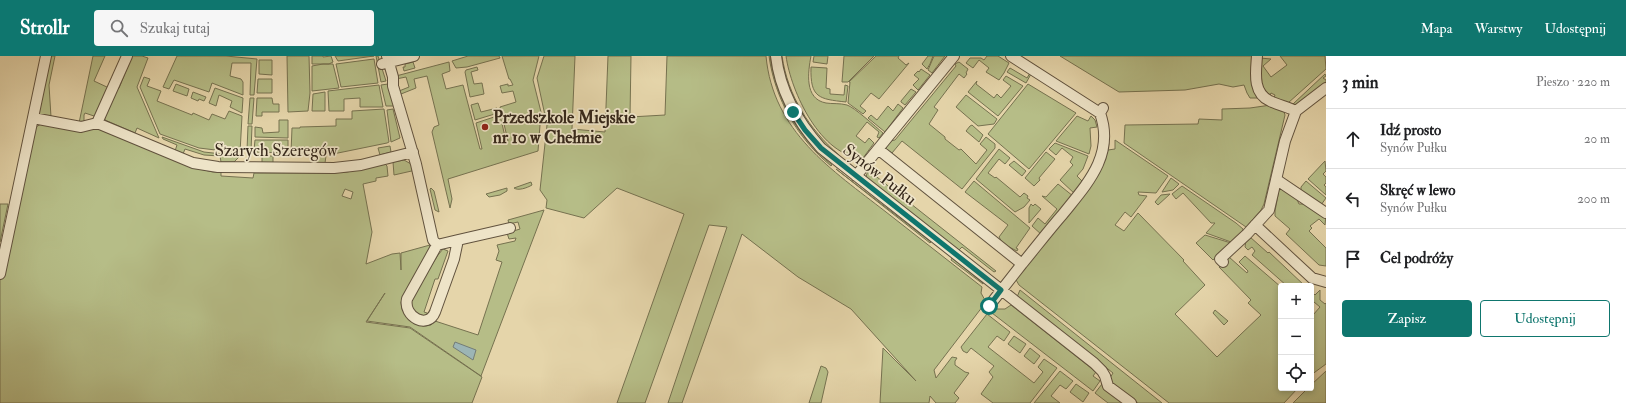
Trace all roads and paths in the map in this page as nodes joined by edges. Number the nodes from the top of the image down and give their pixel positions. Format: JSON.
{"nodes":[{"id":1,"x":46,"y":56,"type":"edge"},
{"id":2,"x":127,"y":56,"type":"edge"},
{"id":3,"x":414,"y":56,"type":"edge"},
{"id":4,"x":776,"y":56,"type":"edge"},
{"id":5,"x":954,"y":56,"type":"edge"},
{"id":6,"x":1011,"y":56,"type":"edge"},
{"id":7,"x":1257,"y":56,"type":"edge"},
{"id":8,"x":385,"y":60,"type":"edge"},
{"id":9,"x":1326,"y":88,"type":"edge"},
{"id":10,"x":1296,"y":111,"type":"junction"},
{"id":11,"x":33,"y":118,"type":"junction"},
{"id":12,"x":97,"y":123,"type":"junction"},
{"id":13,"x":878,"y":149,"type":"junction"},
{"id":14,"x":413,"y":152,"type":"junction"},
{"id":15,"x":856,"y":176,"type":"junction"},
{"id":16,"x":1277,"y":180,"type":"junction"},
{"id":17,"x":1326,"y":213,"type":"edge"},
{"id":18,"x":1255,"y":225,"type":"junction"},
{"id":19,"x":510,"y":228,"type":"dead end"},
{"id":20,"x":458,"y":240,"type":"junction"},
{"id":21,"x":437,"y":245,"type":"junction"},
{"id":22,"x":1223,"y":262,"type":"dead end"},
{"id":23,"x":1022,"y":264,"type":"junction"},
{"id":24,"x":0,"y":274,"type":"edge"},
{"id":25,"x":1326,"y":282,"type":"edge"},
{"id":26,"x":1001,"y":290,"type":"junction"},
{"id":27,"x":989,"y":306,"type":"dead end"},
{"id":28,"x":1131,"y":403,"type":"edge"}],
"edges":[{"from":1,"to":11,"type":"street"},
{"from":2,"to":12,"type":"street"},
{"from":3,"to":8,"type":"street"},
{"from":4,"to":15,"type":"street","name":"Synów Pułku"},
{"from":5,"to":13,"type":"street"},
{"from":6,"to":23,"type":"street"},
{"from":7,"to":10,"type":"street"},
{"from":8,"to":14,"type":"street"},
{"from":9,"to":10,"type":"street"},
{"from":10,"to":16,"type":"street"},
{"from":11,"to":12,"type":"street"},
{"from":11,"to":24,"type":"street"},
{"from":12,"to":14,"type":"street","name":"Szarych Szeregów"},
{"from":13,"to":15,"type":"street"},
{"from":13,"to":23,"type":"street"},
{"from":14,"to":21,"type":"street"},
{"from":15,"to":26,"type":"street","name":"Synów Pułku"},
{"from":16,"to":17,"type":"street"},
{"from":16,"to":18,"type":"street"},
{"from":18,"to":22,"type":"street"},
{"from":18,"to":25,"type":"street"},
{"from":19,"to":20,"type":"street"},
{"from":20,"to":21,"type":"street"},
{"from":20,"to":21,"type":"street"},
{"from":23,"to":26,"type":"street"},
{"from":26,"to":27,"type":"street"},
{"from":26,"to":28,"type":"street","name":"Synów Pułku"}]}
